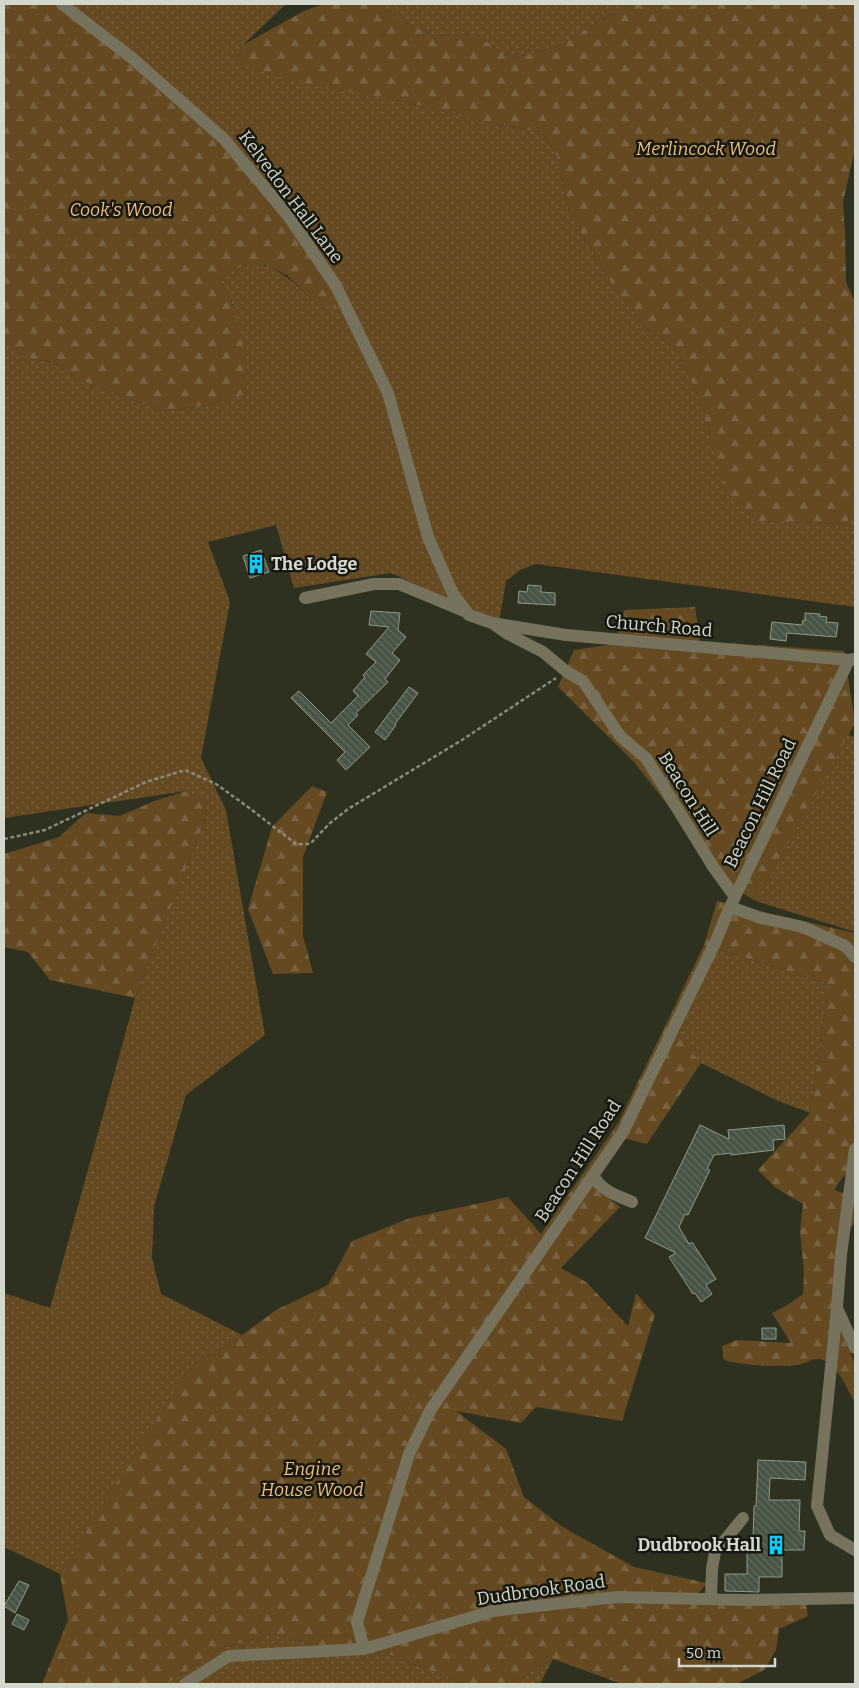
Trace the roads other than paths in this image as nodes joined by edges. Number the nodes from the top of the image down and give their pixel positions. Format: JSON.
{"nodes":[{"id":1,"x":62,"y":4,"type":"edge"},
{"id":2,"x":305,"y":598,"type":"dead end"},
{"id":3,"x":464,"y":611,"type":"junction"},
{"id":4,"x":492,"y":623,"type":"junction"},
{"id":5,"x":852,"y":659,"type":"edge"},
{"id":6,"x":732,"y":902,"type":"junction"},
{"id":7,"x":855,"y":958,"type":"edge"},
{"id":8,"x":855,"y":1149,"type":"edge"},
{"id":9,"x":593,"y":1175,"type":"junction"},
{"id":10,"x":632,"y":1202,"type":"dead end"},
{"id":11,"x":837,"y":1308,"type":"junction"},
{"id":12,"x":855,"y":1348,"type":"edge"},
{"id":13,"x":743,"y":1518,"type":"dead end"},
{"id":14,"x":855,"y":1550,"type":"edge"},
{"id":15,"x":855,"y":1598,"type":"edge"},
{"id":16,"x":711,"y":1599,"type":"junction"},
{"id":17,"x":364,"y":1649,"type":"junction"},
{"id":18,"x":185,"y":1684,"type":"edge"}],
"edges":[{"from":1,"to":3,"type":"street","name":"Kelvedon Hall Lane"},
{"from":2,"to":3,"type":"street","name":"Church Road"},
{"from":3,"to":4,"type":"street","name":"Church Road"},
{"from":4,"to":5,"type":"street","name":"Church Road"},
{"from":4,"to":6,"type":"street","name":"Beacon Hill"},
{"from":5,"to":6,"type":"street","name":"Beacon Hill Road"},
{"from":6,"to":7,"type":"street"},
{"from":6,"to":9,"type":"street","name":"Beacon Hill Road"},
{"from":8,"to":11,"type":"street"},
{"from":9,"to":10,"type":"street"},
{"from":9,"to":17,"type":"street","name":"Beacon Hill Road"},
{"from":11,"to":12,"type":"street"},
{"from":11,"to":14,"type":"street"},
{"from":13,"to":16,"type":"street"},
{"from":15,"to":16,"type":"street","name":"Dudbrook Road"},
{"from":16,"to":17,"type":"street","name":"Dudbrook Road"},
{"from":17,"to":18,"type":"street","name":"Dudbrook Road"}]}
